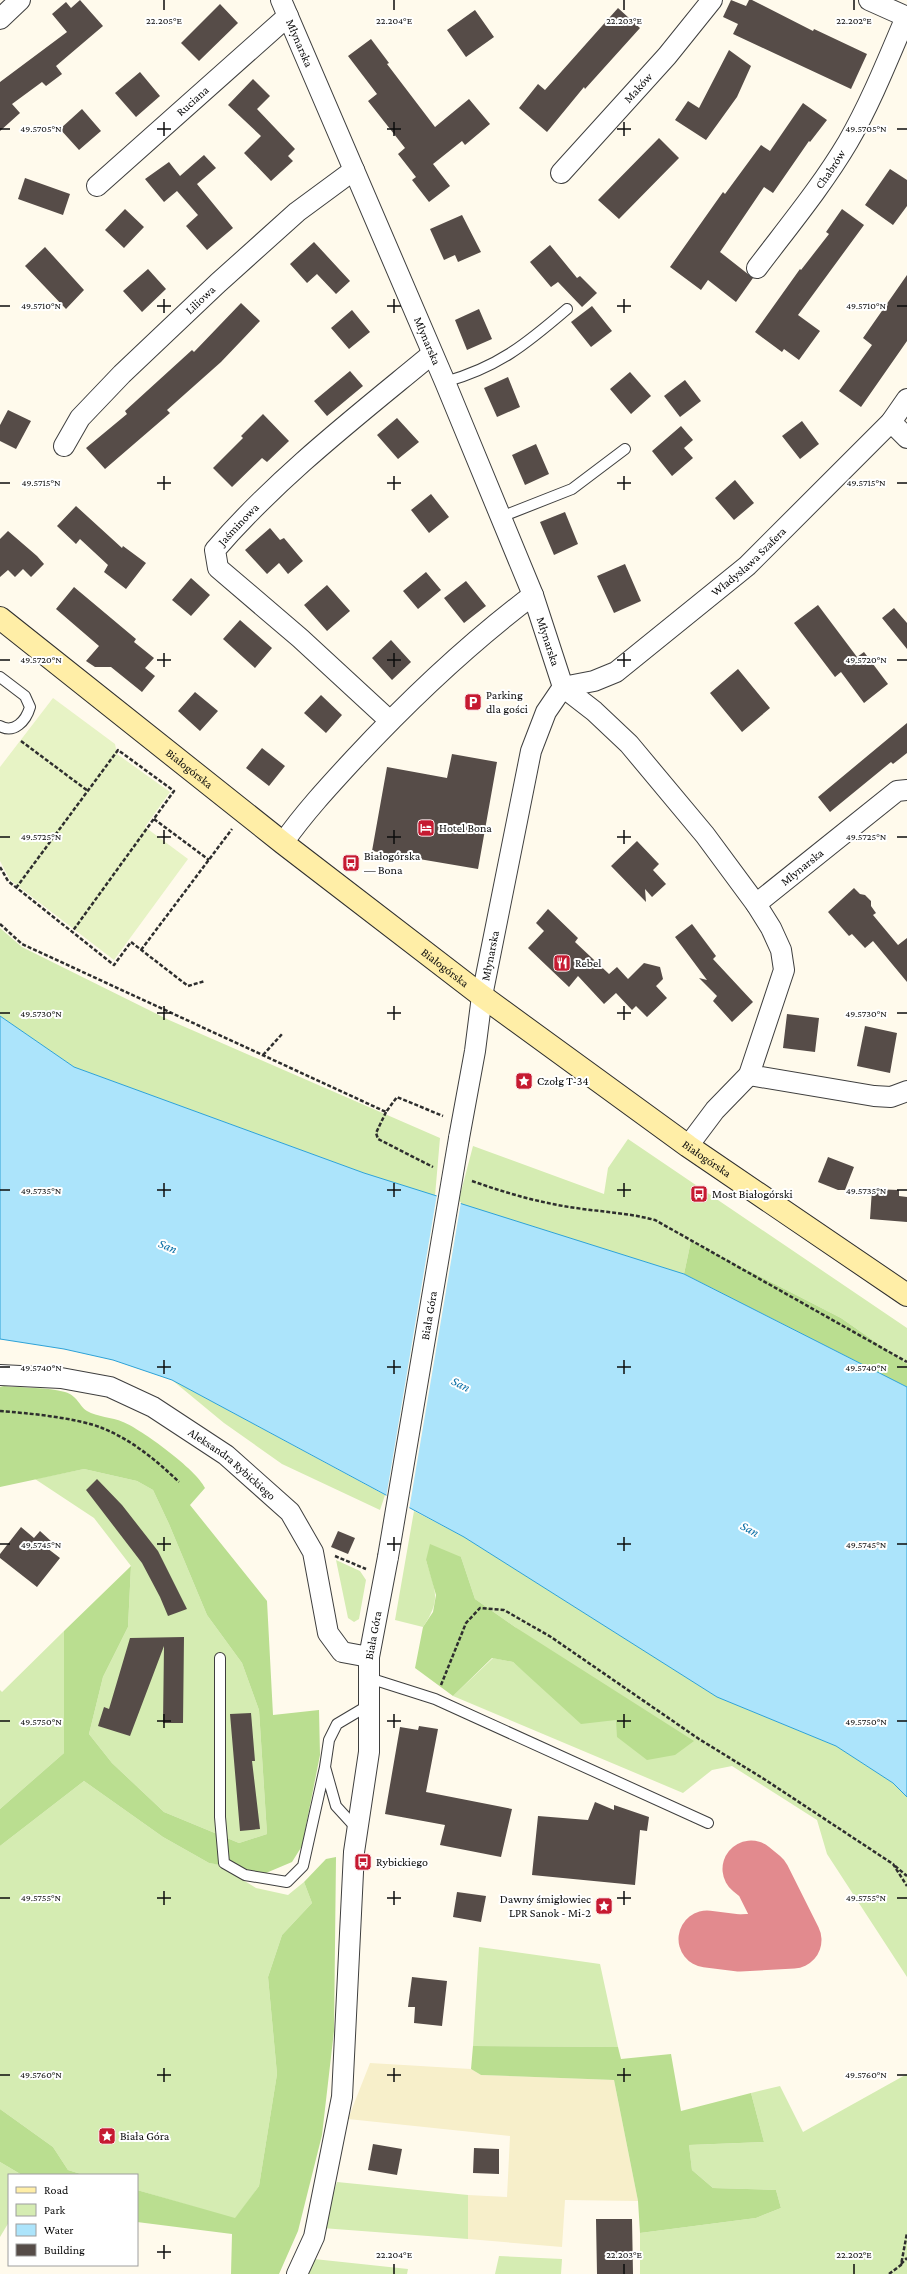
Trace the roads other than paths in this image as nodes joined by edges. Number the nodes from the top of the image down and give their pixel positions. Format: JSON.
{"nodes":[{"id":1,"x":20,"y":0,"type":"edge"},
{"id":2,"x":712,"y":0,"type":"edge"},
{"id":3,"x":869,"y":0,"type":"edge"},
{"id":4,"x":285,"y":8,"type":"edge"},
{"id":5,"x":906,"y":17,"type":"edge"},
{"id":6,"x":0,"y":19,"type":"edge"},
{"id":7,"x":354,"y":170,"type":"junction"},
{"id":8,"x":561,"y":173,"type":"dead end"},
{"id":9,"x":96,"y":186,"type":"dead end"},
{"id":10,"x":757,"y":268,"type":"dead end"},
{"id":11,"x":567,"y":309,"type":"dead end"},
{"id":12,"x":432,"y":354,"type":"junction"},
{"id":13,"x":445,"y":382,"type":"junction"},
{"id":14,"x":907,"y":399,"type":"edge"},
{"id":15,"x":891,"y":422,"type":"junction"},
{"id":16,"x":907,"y":438,"type":"edge"},
{"id":17,"x":64,"y":446,"type":"dead end"},
{"id":18,"x":625,"y":449,"type":"dead end"},
{"id":19,"x":501,"y":517,"type":"junction"},
{"id":20,"x":533,"y":595,"type":"junction"},
{"id":21,"x":0,"y":618,"type":"edge"},
{"id":22,"x":0,"y":677,"type":"edge"},
{"id":23,"x":563,"y":687,"type":"junction"},
{"id":24,"x":390,"y":720,"type":"junction"},
{"id":25,"x":0,"y":726,"type":"edge"},
{"id":26,"x":907,"y":790,"type":"edge"},
{"id":27,"x":283,"y":843,"type":"junction"},
{"id":28,"x":756,"y":904,"type":"junction"},
{"id":29,"x":482,"y":996,"type":"junction"},
{"id":30,"x":749,"y":1075,"type":"junction"},
{"id":31,"x":907,"y":1091,"type":"edge"},
{"id":32,"x":688,"y":1146,"type":"junction"},
{"id":33,"x":907,"y":1295,"type":"edge"},
{"id":34,"x":0,"y":1375,"type":"edge"},
{"id":35,"x":369,"y":1657,"type":"junction"},
{"id":36,"x":220,"y":1658,"type":"dead end"},
{"id":37,"x":369,"y":1678,"type":"junction"},
{"id":38,"x":369,"y":1706,"type":"junction"},
{"id":39,"x":325,"y":1767,"type":"junction"},
{"id":40,"x":708,"y":1823,"type":"dead end"},
{"id":41,"x":357,"y":1829,"type":"junction"},
{"id":42,"x":297,"y":2274,"type":"edge"}],
"edges":[{"from":1,"to":6,"type":"street"},
{"from":2,"to":8,"type":"street","name":"Maków"},
{"from":3,"to":5,"type":"street"},
{"from":4,"to":7,"type":"street","name":"Młynarska"},
{"from":4,"to":9,"type":"street","name":"Ruciana"},
{"from":5,"to":10,"type":"street","name":"Chabrów"},
{"from":7,"to":12,"type":"street","name":"Młynarska"},
{"from":7,"to":17,"type":"street","name":"Liliowa"},
{"from":11,"to":13,"type":"lane"},
{"from":12,"to":13,"type":"street","name":"Młynarska"},
{"from":12,"to":24,"type":"street","name":"Jaśminowa"},
{"from":13,"to":19,"type":"street","name":"Młynarska"},
{"from":14,"to":15,"type":"street","name":"Władysława Szafera"},
{"from":15,"to":16,"type":"street"},
{"from":15,"to":23,"type":"street","name":"Władysława Szafera"},
{"from":18,"to":19,"type":"lane"},
{"from":19,"to":20,"type":"street","name":"Młynarska"},
{"from":20,"to":23,"type":"street","name":"Młynarska"},
{"from":20,"to":24,"type":"street"},
{"from":21,"to":27,"type":"street","name":"Białogórska"},
{"from":22,"to":25,"type":"lane"},
{"from":23,"to":28,"type":"street"},
{"from":23,"to":29,"type":"street","name":"Młynarska"},
{"from":24,"to":27,"type":"street"},
{"from":26,"to":28,"type":"street","name":"Młynarska"},
{"from":27,"to":29,"type":"street","name":"Białogórska"},
{"from":28,"to":30,"type":"street"},
{"from":29,"to":32,"type":"street","name":"Białogórska"},
{"from":29,"to":35,"type":"street","name":"Biała Góra","bridge":true},
{"from":30,"to":31,"type":"street"},
{"from":30,"to":32,"type":"street"},
{"from":32,"to":33,"type":"street","name":"Białogórska"},
{"from":34,"to":35,"type":"street","name":"Aleksandra Rybickiego"},
{"from":35,"to":37,"type":"street","name":"Biała Góra"},
{"from":36,"to":39,"type":"lane"},
{"from":37,"to":38,"type":"street","name":"Biała Góra"},
{"from":37,"to":40,"type":"lane"},
{"from":38,"to":39,"type":"lane"},
{"from":38,"to":41,"type":"street","name":"Biała Góra"},
{"from":39,"to":41,"type":"lane"},
{"from":41,"to":42,"type":"street","name":"Biała Góra"}]}
